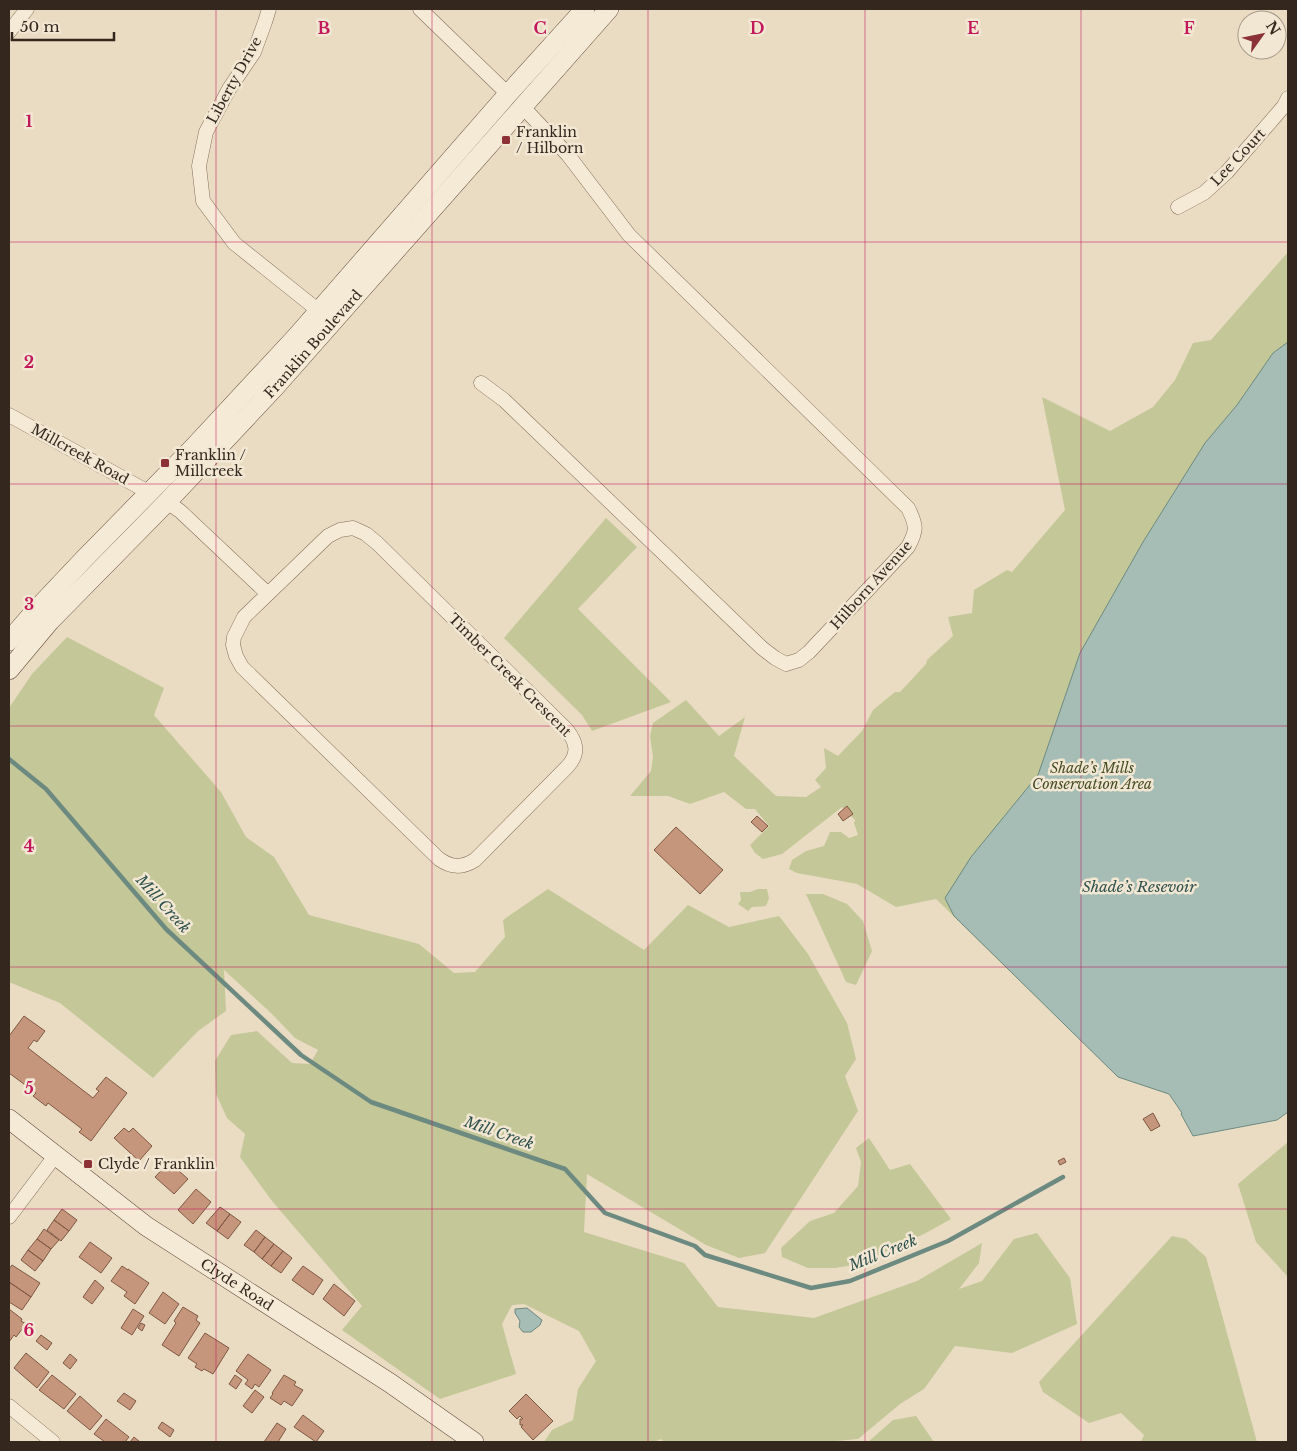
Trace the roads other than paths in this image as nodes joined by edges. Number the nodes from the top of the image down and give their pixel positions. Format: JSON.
{"nodes":[{"id":1,"x":27,"y":9,"type":"edge"},
{"id":2,"x":269,"y":9,"type":"edge"},
{"id":3,"x":420,"y":9,"type":"edge"},
{"id":4,"x":584,"y":9,"type":"edge"},
{"id":5,"x":609,"y":9,"type":"edge"},
{"id":6,"x":9,"y":32,"type":"edge"},
{"id":7,"x":508,"y":94,"type":"junction"},
{"id":8,"x":1288,"y":98,"type":"edge"},
{"id":9,"x":522,"y":106,"type":"junction"},
{"id":10,"x":1178,"y":207,"type":"dead end"},
{"id":11,"x":319,"y":310,"type":"junction"},
{"id":12,"x":481,"y":383,"type":"dead end"},
{"id":13,"x":9,"y":415,"type":"edge"},
{"id":14,"x":150,"y":492,"type":"junction"},
{"id":15,"x":167,"y":502,"type":"junction"},
{"id":16,"x":268,"y":594,"type":"junction"},
{"id":17,"x":9,"y":641,"type":"edge"},
{"id":18,"x":9,"y":670,"type":"edge"},
{"id":19,"x":9,"y":1118,"type":"edge"},
{"id":20,"x":55,"y":1156,"type":"junction"},
{"id":21,"x":9,"y":1217,"type":"edge"},
{"id":22,"x":9,"y":1406,"type":"edge"},
{"id":23,"x":53,"y":1442,"type":"edge"},
{"id":24,"x":474,"y":1442,"type":"edge"}],
"edges":[{"from":1,"to":6,"type":"street"},
{"from":2,"to":11,"type":"street","name":"Liberty Drive"},
{"from":3,"to":7,"type":"street"},
{"from":4,"to":7,"type":"main road","name":"Franklin Boulevard"},
{"from":5,"to":9,"type":"main road","name":"Franklin Boulevard"},
{"from":7,"to":11,"type":"main road","name":"Franklin Boulevard"},
{"from":8,"to":10,"type":"street","name":"Lee Court"},
{"from":9,"to":12,"type":"street","name":"Hilborn Avenue"},
{"from":9,"to":15,"type":"main road","name":"Franklin Boulevard"},
{"from":11,"to":14,"type":"main road","name":"Franklin Boulevard"},
{"from":13,"to":14,"type":"street","name":"Millcreek Road"},
{"from":14,"to":17,"type":"main road","name":"Franklin Boulevard"},
{"from":15,"to":16,"type":"street"},
{"from":15,"to":18,"type":"main road","name":"Franklin Boulevard"},
{"from":16,"to":16,"type":"street","name":"Timber Creek Crescent"},
{"from":19,"to":20,"type":"main road","name":"Clyde Road"},
{"from":20,"to":21,"type":"street"},
{"from":20,"to":24,"type":"main road","name":"Clyde Road"},
{"from":22,"to":23,"type":"street"}]}
